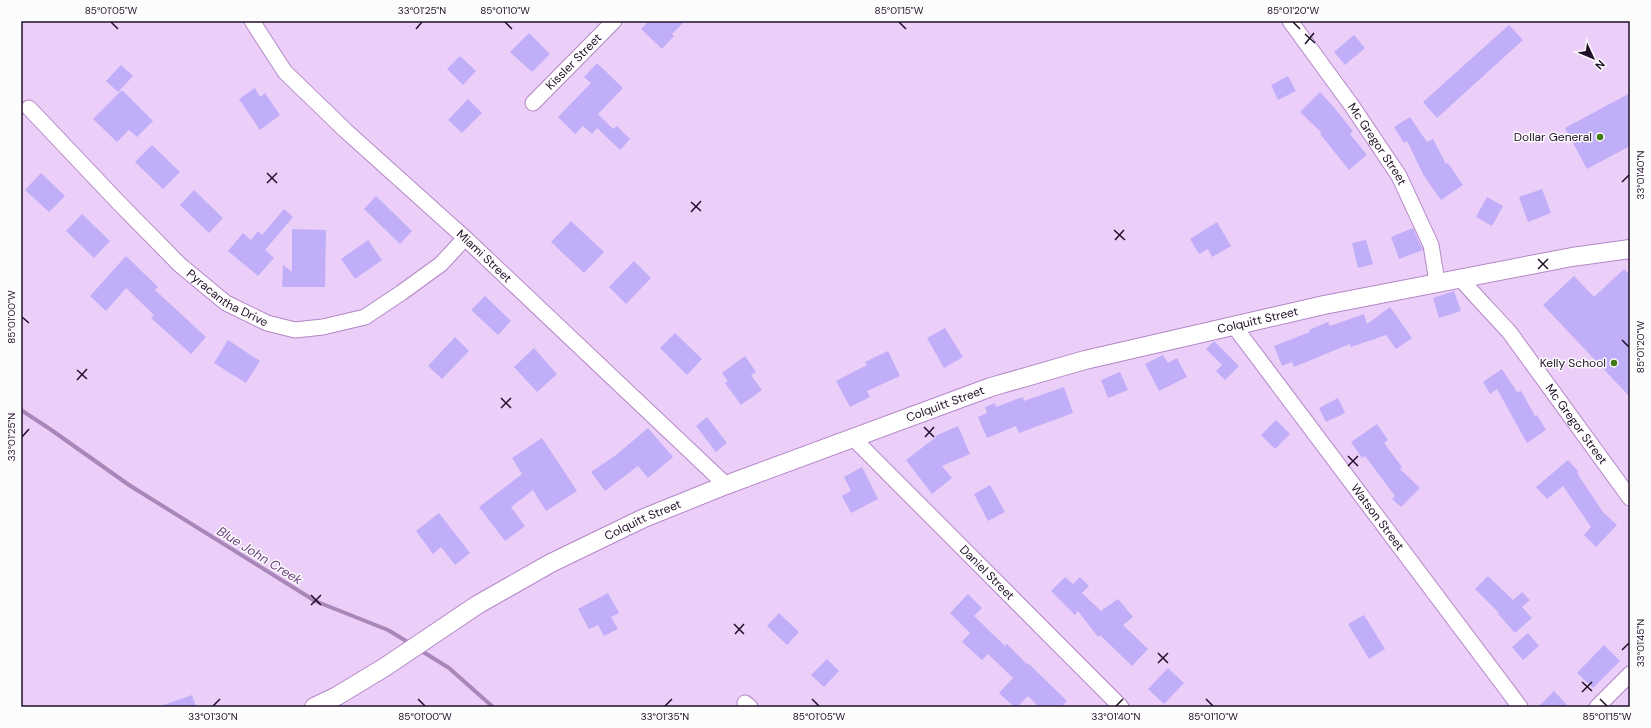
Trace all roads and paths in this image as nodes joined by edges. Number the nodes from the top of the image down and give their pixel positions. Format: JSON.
{"nodes":[{"id":1,"x":252,"y":21,"type":"edge"},
{"id":2,"x":614,"y":21,"type":"edge"},
{"id":3,"x":1290,"y":21,"type":"edge"},
{"id":4,"x":533,"y":103,"type":"dead end"},
{"id":5,"x":29,"y":108,"type":"dead end"},
{"id":6,"x":465,"y":238,"type":"junction"},
{"id":7,"x":1630,"y":249,"type":"edge"},
{"id":8,"x":1460,"y":278,"type":"junction"},
{"id":9,"x":1437,"y":282,"type":"junction"},
{"id":10,"x":1234,"y":326,"type":"junction"},
{"id":11,"x":853,"y":438,"type":"junction"},
{"id":12,"x":726,"y":485,"type":"junction"},
{"id":13,"x":1630,"y":498,"type":"edge"},
{"id":14,"x":1630,"y":674,"type":"edge"},
{"id":15,"x":314,"y":707,"type":"edge"},
{"id":16,"x":1121,"y":707,"type":"edge"},
{"id":17,"x":1520,"y":707,"type":"edge"},
{"id":18,"x":1597,"y":707,"type":"edge"}],
"edges":[{"from":1,"to":6,"type":"street","name":"Miami Street"},
{"from":2,"to":4,"type":"street","name":"Kissler Street"},
{"from":3,"to":9,"type":"street","name":"Mc Gregor Street"},
{"from":5,"to":6,"type":"street","name":"Pyracantha Drive"},
{"from":6,"to":12,"type":"street","name":"Miami Street"},
{"from":7,"to":8,"type":"street","name":"Colquitt Street"},
{"from":8,"to":9,"type":"street","name":"Colquitt Street"},
{"from":8,"to":13,"type":"street","name":"Mc Gregor Street"},
{"from":9,"to":10,"type":"street","name":"Colquitt Street"},
{"from":10,"to":11,"type":"street","name":"Colquitt Street"},
{"from":10,"to":17,"type":"street","name":"Watson Street"},
{"from":11,"to":12,"type":"street","name":"Colquitt Street"},
{"from":11,"to":16,"type":"street","name":"Daniel Street"},
{"from":12,"to":15,"type":"street","name":"Colquitt Street"},
{"from":14,"to":18,"type":"street"}]}
